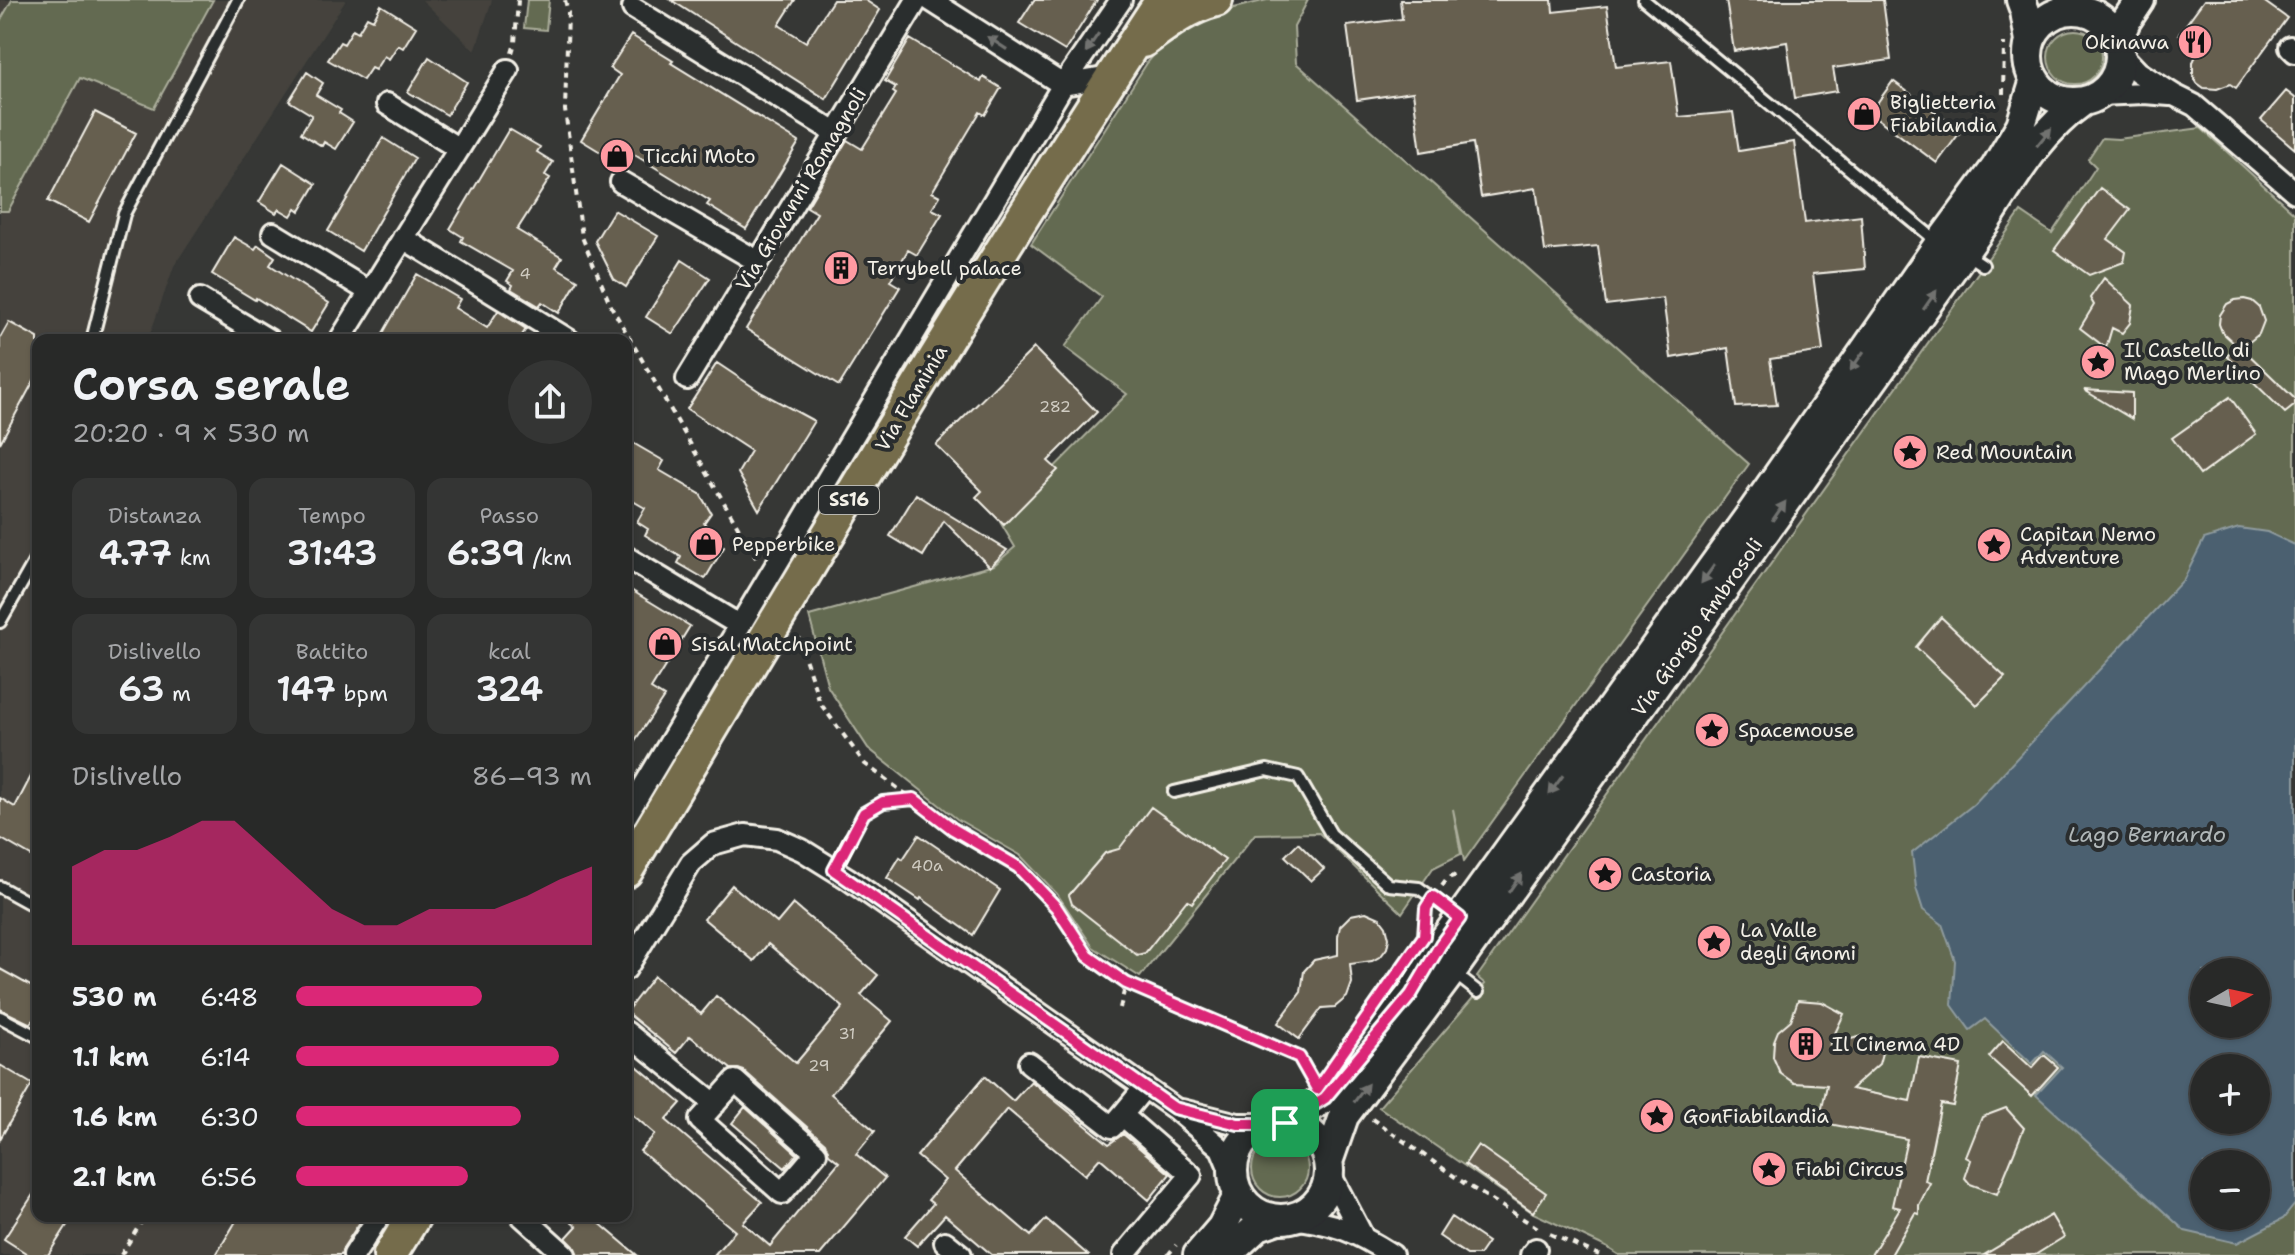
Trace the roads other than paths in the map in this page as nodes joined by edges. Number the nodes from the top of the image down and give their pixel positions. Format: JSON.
{"nodes":[{"id":1,"x":238,"y":0,"type":"edge"},
{"id":2,"x":917,"y":0,"type":"edge"},
{"id":3,"x":930,"y":0,"type":"edge"},
{"id":4,"x":1121,"y":0,"type":"edge"},
{"id":5,"x":1162,"y":0,"type":"edge"},
{"id":6,"x":1216,"y":0,"type":"edge"},
{"id":7,"x":1644,"y":0,"type":"edge"},
{"id":8,"x":2021,"y":0,"type":"edge"},
{"id":9,"x":2140,"y":0,"type":"edge"},
{"id":10,"x":2078,"y":6,"type":"edge"},
{"id":11,"x":633,"y":8,"type":"dead end"},
{"id":12,"x":2018,"y":38,"type":"junction"},
{"id":13,"x":2119,"y":46,"type":"junction"},
{"id":14,"x":1119,"y":65,"type":"junction"},
{"id":15,"x":508,"y":70,"type":"road end"},
{"id":16,"x":2035,"y":80,"type":"junction"},
{"id":17,"x":1063,"y":85,"type":"junction"},
{"id":18,"x":2174,"y":95,"type":"junction"},
{"id":19,"x":2090,"y":98,"type":"junction"},
{"id":20,"x":387,"y":104,"type":"dead end"},
{"id":21,"x":836,"y":133,"type":"junction"},
{"id":22,"x":459,"y":149,"type":"junction"},
{"id":23,"x":621,"y":182,"type":"dead end"},
{"id":24,"x":2295,"y":192,"type":"edge"},
{"id":25,"x":273,"y":233,"type":"dead end"},
{"id":26,"x":403,"y":238,"type":"junction"},
{"id":27,"x":1962,"y":254,"type":"junction"},
{"id":28,"x":757,"y":261,"type":"junction"},
{"id":29,"x":370,"y":292,"type":"junction"},
{"id":30,"x":200,"y":299,"type":"dead end"},
{"id":31,"x":94,"y":334,"type":"edge"},
{"id":32,"x":259,"y":334,"type":"edge"},
{"id":33,"x":344,"y":334,"type":"edge"},
{"id":34,"x":559,"y":334,"type":"edge"},
{"id":35,"x":687,"y":379,"type":"dead end"},
{"id":36,"x":632,"y":561,"type":"edge"},
{"id":37,"x":32,"y":566,"type":"edge"},
{"id":38,"x":0,"y":622,"type":"edge"},
{"id":39,"x":739,"y":625,"type":"junction"},
{"id":40,"x":1174,"y":792,"type":"dead end"},
{"id":41,"x":632,"y":806,"type":"edge"},
{"id":42,"x":850,"y":839,"type":"road end"},
{"id":43,"x":632,"y":861,"type":"edge"},
{"id":44,"x":834,"y":870,"type":"junction"},
{"id":45,"x":0,"y":887,"type":"edge"},
{"id":46,"x":32,"y":905,"type":"edge"},
{"id":47,"x":1460,"y":918,"type":"junction"},
{"id":48,"x":632,"y":959,"type":"edge"},
{"id":49,"x":1452,"y":971,"type":"junction"},
{"id":50,"x":1478,"y":992,"type":"dead end"},
{"id":51,"x":0,"y":1017,"type":"edge"},
{"id":52,"x":32,"y":1034,"type":"edge"},
{"id":53,"x":632,"y":1037,"type":"edge"},
{"id":54,"x":1029,"y":1063,"type":"dead end"},
{"id":55,"x":1145,"y":1087,"type":"junction"},
{"id":56,"x":715,"y":1104,"type":"junction"},
{"id":57,"x":1174,"y":1108,"type":"junction"},
{"id":58,"x":1122,"y":1115,"type":"junction"},
{"id":59,"x":1276,"y":1124,"type":"junction"},
{"id":60,"x":1329,"y":1167,"type":"junction"},
{"id":61,"x":1236,"y":1185,"type":"junction"},
{"id":62,"x":1284,"y":1218,"type":"junction"},
{"id":63,"x":375,"y":1222,"type":"edge"},
{"id":64,"x":410,"y":1222,"type":"edge"},
{"id":65,"x":529,"y":1222,"type":"edge"},
{"id":66,"x":1362,"y":1235,"type":"junction"},
{"id":67,"x":354,"y":1255,"type":"edge"},
{"id":68,"x":390,"y":1255,"type":"edge"},
{"id":69,"x":565,"y":1255,"type":"edge"},
{"id":70,"x":1124,"y":1255,"type":"edge"},
{"id":71,"x":1198,"y":1255,"type":"edge"},
{"id":72,"x":1227,"y":1255,"type":"edge"},
{"id":73,"x":1392,"y":1255,"type":"edge"}],
"edges":[{"from":1,"to":31,"type":"lane"},
{"from":2,"to":21,"type":"street","name":"Via Giovanni Romagnoli"},
{"from":17,"to":3,"type":"street","one_way":true},
{"from":4,"to":17,"type":"street","name":"Via Flaminia","one_way":true},
{"from":5,"to":14,"type":"main road","name":"Via Flaminia","number":"SS16"},
{"from":6,"to":14,"type":"main road","name":"Via Flaminia","number":"SS16"},
{"from":7,"to":27,"type":"lane"},
{"from":8,"to":12,"type":"main road"},
{"from":9,"to":13,"type":"main road"},
{"from":10,"to":12,"type":"main road"},
{"from":10,"to":13,"type":"main road"},
{"from":11,"to":21,"type":"street"},
{"from":12,"to":16,"type":"main road"},
{"from":13,"to":18,"type":"street"},
{"from":13,"to":19,"type":"main road"},
{"from":14,"to":17,"type":"street"},
{"from":14,"to":43,"type":"main road","name":"Via Flaminia","number":"SS16"},
{"from":15,"to":22,"type":"street"},
{"from":16,"to":19,"type":"main road"},
{"from":16,"to":27,"type":"main road","name":"Via Giorgio Ambrosoli"},
{"from":17,"to":39,"type":"street","name":"Via Flaminia"},
{"from":18,"to":19,"type":"street"},
{"from":18,"to":24,"type":"street"},
{"from":27,"to":19,"type":"main road","name":"Via Giorgio Ambrosoli","one_way":true},
{"from":20,"to":22,"type":"street"},
{"from":21,"to":28,"type":"street","name":"Via Giovanni Romagnoli"},
{"from":22,"to":26,"type":"street"},
{"from":23,"to":28,"type":"street"},
{"from":25,"to":29,"type":"street"},
{"from":26,"to":29,"type":"street"},
{"from":26,"to":34,"type":"street"},
{"from":27,"to":47,"type":"main road","name":"Via Giorgio Ambrosoli","one_way":true},
{"from":49,"to":27,"type":"main road","name":"Via Giorgio Ambrosoli","one_way":true},
{"from":28,"to":35,"type":"street","name":"Via Giovanni Romagnoli"},
{"from":29,"to":33,"type":"street"},
{"from":30,"to":32,"type":"street"},
{"from":36,"to":39,"type":"street"},
{"from":37,"to":38,"type":"lane"},
{"from":39,"to":41,"type":"street","name":"Via Flaminia"},
{"from":40,"to":47,"type":"lane"},
{"from":42,"to":44,"type":"lane"},
{"from":44,"to":48,"type":"street"},
{"from":44,"to":55,"type":"street"},
{"from":45,"to":46,"type":"lane"},
{"from":47,"to":59,"type":"main road","name":"Via Giorgio Ambrosoli"},
{"from":49,"to":50,"type":"lane"},
{"from":60,"to":49,"type":"main road","name":"Via Giorgio Ambrosoli","one_way":true},
{"from":51,"to":52,"type":"lane"},
{"from":53,"to":56,"type":"street"},
{"from":54,"to":58,"type":"street"},
{"from":55,"to":57,"type":"street"},
{"from":55,"to":58,"type":"street"},
{"from":56,"to":56,"type":"street"},
{"from":57,"to":59,"type":"street"},
{"from":57,"to":61,"type":"street"},
{"from":58,"to":70,"type":"street"},
{"from":59,"to":60,"type":"main road"},
{"from":59,"to":61,"type":"main road"},
{"from":60,"to":62,"type":"main road"},
{"from":60,"to":66,"type":"street"},
{"from":61,"to":62,"type":"main road"},
{"from":61,"to":71,"type":"main road"},
{"from":62,"to":66,"type":"street"},
{"from":62,"to":72,"type":"main road"},
{"from":63,"to":67,"type":"street"},
{"from":64,"to":68,"type":"main road"},
{"from":65,"to":69,"type":"street"},
{"from":66,"to":73,"type":"street"}]}
